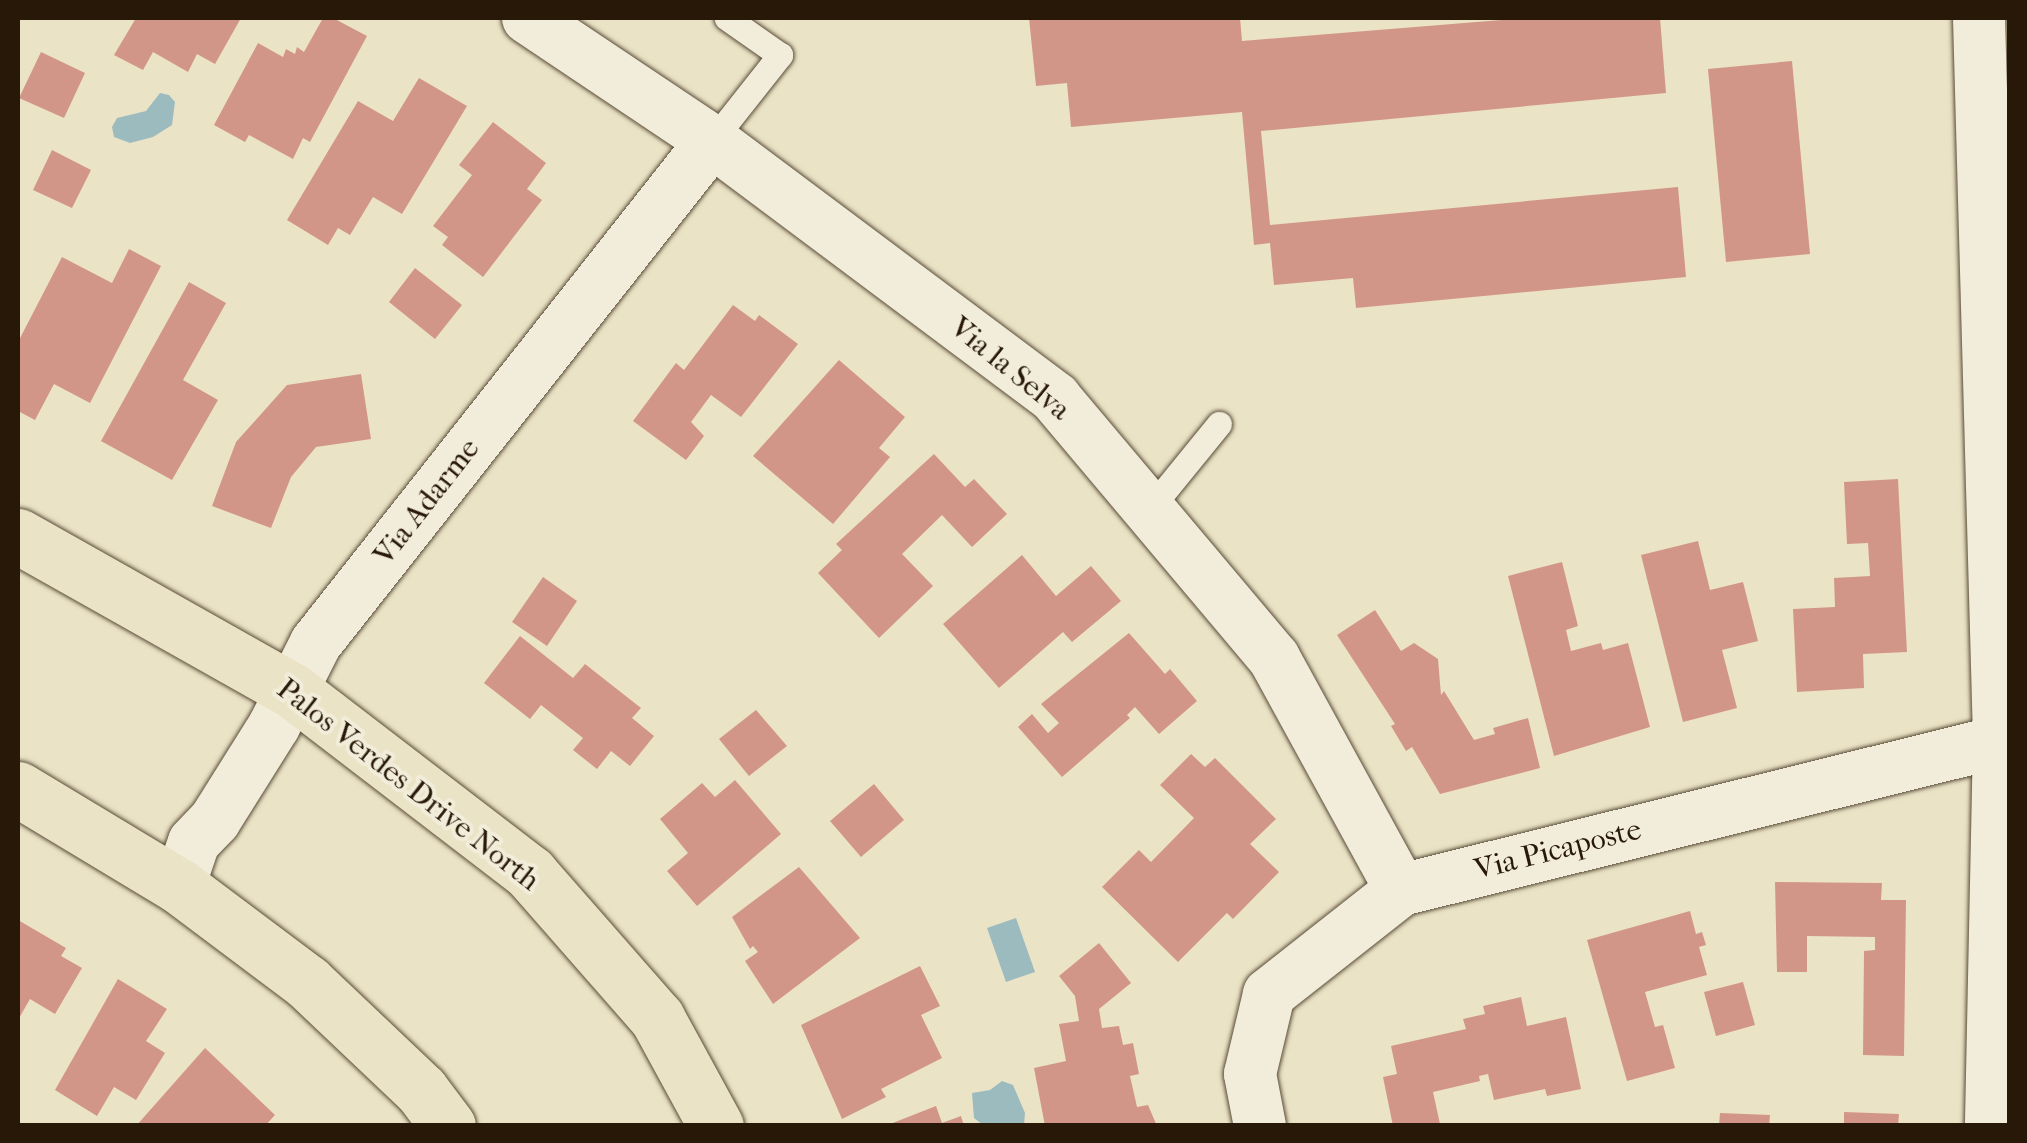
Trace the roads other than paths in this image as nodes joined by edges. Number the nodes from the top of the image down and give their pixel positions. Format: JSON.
{"nodes":[{"id":1,"x":528,"y":18,"type":"edge"},
{"id":2,"x":727,"y":18,"type":"edge"},
{"id":3,"x":1990,"y":38,"type":"edge"},
{"id":4,"x":712,"y":141,"type":"junction"},
{"id":5,"x":1219,"y":424,"type":"dead end"},
{"id":6,"x":1150,"y":510,"type":"junction"},
{"id":7,"x":18,"y":536,"type":"edge"},
{"id":8,"x":292,"y":691,"type":"junction"},
{"id":9,"x":2004,"y":740,"type":"edge"},
{"id":10,"x":18,"y":788,"type":"edge"},
{"id":11,"x":179,"y":886,"type":"junction"},
{"id":12,"x":1401,"y":890,"type":"junction"},
{"id":13,"x":448,"y":1126,"type":"edge"},
{"id":14,"x":716,"y":1126,"type":"edge"},
{"id":15,"x":1260,"y":1126,"type":"edge"},
{"id":16,"x":1991,"y":1126,"type":"edge"}],
"edges":[{"from":1,"to":4,"type":"street","name":"Via la Selva"},
{"from":2,"to":4,"type":"lane"},
{"from":3,"to":9,"type":"street"},
{"from":4,"to":6,"type":"street","name":"Via la Selva"},
{"from":4,"to":8,"type":"street","name":"Via Adarme"},
{"from":5,"to":6,"type":"lane"},
{"from":6,"to":12,"type":"street","name":"Via la Selva"},
{"from":7,"to":8,"type":"main road","name":"Palos Verdes Drive North"},
{"from":8,"to":11,"type":"street","name":"Via Adarme"},
{"from":8,"to":14,"type":"main road","name":"Palos Verdes Drive North"},
{"from":9,"to":12,"type":"street","name":"Via Picaposte"},
{"from":9,"to":16,"type":"street"},
{"from":10,"to":11,"type":"main road"},
{"from":11,"to":13,"type":"main road"},
{"from":12,"to":15,"type":"street","name":"Via Picaposte"}]}
